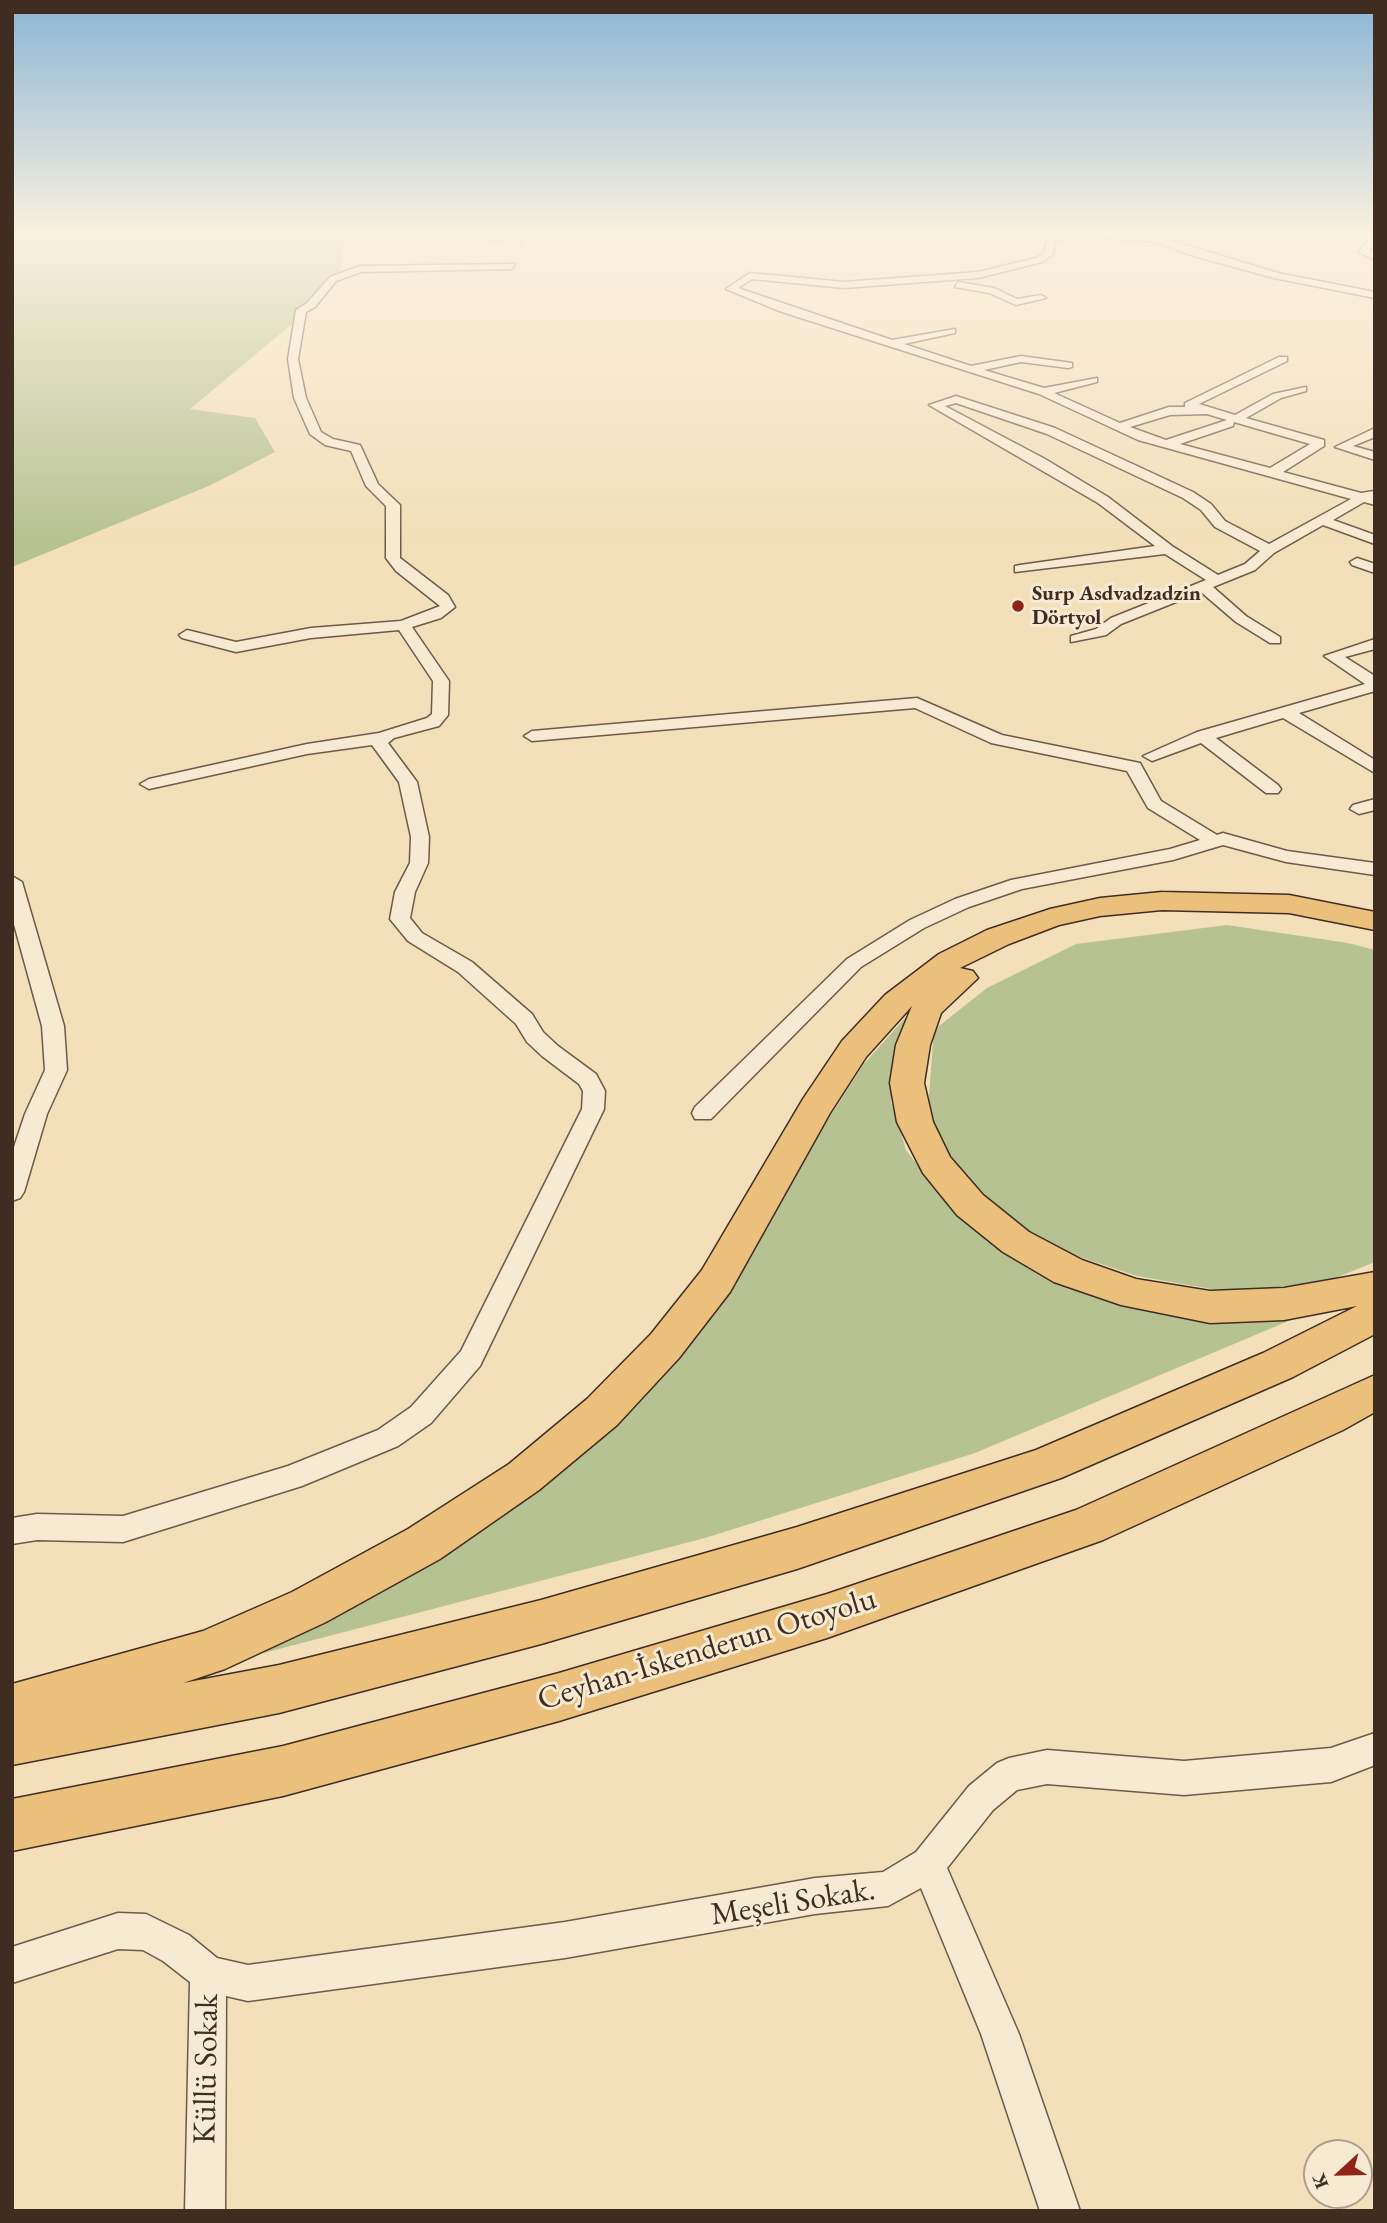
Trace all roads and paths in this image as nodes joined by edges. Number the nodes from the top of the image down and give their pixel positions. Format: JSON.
{"nodes":[{"id":1,"x":297,"y":335,"type":"edge"},
{"id":2,"x":868,"y":335,"type":"edge"},
{"id":3,"x":934,"y":335,"type":"edge"},
{"id":4,"x":895,"y":343,"type":"junction"},
{"id":5,"x":1283,"y":359,"type":"dead end"},
{"id":6,"x":1068,"y":365,"type":"dead end"},
{"id":7,"x":974,"y":368,"type":"junction"},
{"id":8,"x":1093,"y":380,"type":"dead end"},
{"id":9,"x":1302,"y":389,"type":"dead end"},
{"id":10,"x":1050,"y":399,"type":"junction"},
{"id":11,"x":1034,"y":408,"type":"dead end"},
{"id":12,"x":1208,"y":411,"type":"junction"},
{"id":13,"x":1009,"y":417,"type":"junction"},
{"id":14,"x":1233,"y":420,"type":"junction"},
{"id":15,"x":1118,"y":428,"type":"junction"},
{"id":16,"x":1375,"y":432,"type":"edge"},
{"id":17,"x":1166,"y":444,"type":"junction"},
{"id":18,"x":1375,"y":456,"type":"edge"},
{"id":19,"x":1270,"y":474,"type":"junction"},
{"id":20,"x":1371,"y":496,"type":"edge"},
{"id":21,"x":1321,"y":520,"type":"junction"},
{"id":22,"x":1375,"y":540,"type":"edge"},
{"id":23,"x":1167,"y":549,"type":"junction"},
{"id":24,"x":1269,"y":550,"type":"junction"},
{"id":25,"x":1357,"y":562,"type":"dead end"},
{"id":26,"x":1020,"y":569,"type":"dead end"},
{"id":27,"x":1375,"y":569,"type":"edge"},
{"id":28,"x":1211,"y":583,"type":"junction"},
{"id":29,"x":403,"y":625,"type":"junction"},
{"id":30,"x":187,"y":635,"type":"dead end"},
{"id":31,"x":1076,"y":639,"type":"dead end"},
{"id":32,"x":1275,"y":640,"type":"dead end"},
{"id":33,"x":1375,"y":644,"type":"edge"},
{"id":34,"x":1375,"y":685,"type":"edge"},
{"id":35,"x":1356,"y":692,"type":"junction"},
{"id":36,"x":1375,"y":704,"type":"edge"},
{"id":37,"x":1287,"y":713,"type":"junction"},
{"id":38,"x":532,"y":736,"type":"dead end"},
{"id":39,"x":1203,"y":736,"type":"junction"},
{"id":40,"x":382,"y":738,"type":"junction"},
{"id":41,"x":1152,"y":756,"type":"dead end"},
{"id":42,"x":1375,"y":768,"type":"edge"},
{"id":43,"x":149,"y":784,"type":"dead end"},
{"id":44,"x":1272,"y":789,"type":"dead end"},
{"id":45,"x":1214,"y":841,"type":"junction"},
{"id":46,"x":1375,"y":869,"type":"edge"},
{"id":47,"x":12,"y":882,"type":"edge"},
{"id":48,"x":1375,"y":921,"type":"edge"},
{"id":49,"x":1375,"y":933,"type":"edge"},
{"id":50,"x":702,"y":1113,"type":"dead end"},
{"id":51,"x":12,"y":1192,"type":"edge"},
{"id":52,"x":1375,"y":1287,"type":"edge"},
{"id":53,"x":1375,"y":1315,"type":"edge"},
{"id":54,"x":1375,"y":1392,"type":"edge"},
{"id":55,"x":1375,"y":1405,"type":"edge"},
{"id":56,"x":1087,"y":1526,"type":"junction"},
{"id":57,"x":12,"y":1531,"type":"edge"},
{"id":58,"x":12,"y":1708,"type":"edge"},
{"id":59,"x":12,"y":1740,"type":"edge"},
{"id":60,"x":1375,"y":1749,"type":"edge"},
{"id":61,"x":12,"y":1825,"type":"edge"},
{"id":62,"x":929,"y":1864,"type":"junction"},
{"id":63,"x":12,"y":1965,"type":"edge"},
{"id":64,"x":208,"y":1974,"type":"junction"},
{"id":65,"x":205,"y":2211,"type":"edge"},
{"id":66,"x":1060,"y":2211,"type":"edge"}],
"edges":[{"from":1,"to":29,"type":"street"},
{"from":2,"to":4,"type":"street"},
{"from":3,"to":4,"type":"street"},
{"from":4,"to":7,"type":"street"},
{"from":5,"to":12,"type":"street"},
{"from":6,"to":7,"type":"street"},
{"from":7,"to":10,"type":"street"},
{"from":8,"to":10,"type":"street"},
{"from":9,"to":14,"type":"street"},
{"from":10,"to":15,"type":"street"},
{"from":11,"to":13,"type":"street"},
{"from":12,"to":14,"type":"street"},
{"from":12,"to":15,"type":"street"},
{"from":13,"to":23,"type":"street"},
{"from":13,"to":24,"type":"street"},
{"from":14,"to":17,"type":"street"},
{"from":14,"to":19,"type":"street"},
{"from":15,"to":17,"type":"street"},
{"from":16,"to":18,"type":"street"},
{"from":17,"to":19,"type":"street"},
{"from":19,"to":20,"type":"street"},
{"from":20,"to":21,"type":"street"},
{"from":21,"to":22,"type":"street"},
{"from":21,"to":24,"type":"street"},
{"from":23,"to":26,"type":"street"},
{"from":23,"to":28,"type":"street"},
{"from":24,"to":28,"type":"street"},
{"from":25,"to":27,"type":"street"},
{"from":28,"to":31,"type":"street"},
{"from":28,"to":32,"type":"street"},
{"from":29,"to":30,"type":"street"},
{"from":29,"to":40,"type":"street"},
{"from":33,"to":34,"type":"street"},
{"from":34,"to":35,"type":"street"},
{"from":35,"to":36,"type":"street"},
{"from":35,"to":37,"type":"street"},
{"from":37,"to":39,"type":"street"},
{"from":37,"to":42,"type":"street"},
{"from":38,"to":45,"type":"street"},
{"from":39,"to":41,"type":"street"},
{"from":39,"to":44,"type":"street"},
{"from":40,"to":43,"type":"street"},
{"from":40,"to":57,"type":"street"},
{"from":45,"to":46,"type":"street"},
{"from":45,"to":50,"type":"street"},
{"from":47,"to":51,"type":"street"},
{"from":48,"to":58,"type":"highway"},
{"from":49,"to":52,"type":"highway"},
{"from":53,"to":59,"type":"highway"},
{"from":54,"to":56,"type":"highway","name":"Ceyhan-İskenderun Otoyolu"},
{"from":55,"to":56,"type":"highway"},
{"from":56,"to":61,"type":"highway","name":"Ceyhan-İskenderun Otoyolu"},
{"from":60,"to":62,"type":"street","name":"Meşeli Sokak."},
{"from":62,"to":64,"type":"street","name":"Meşeli Sokak."},
{"from":62,"to":66,"type":"street"},
{"from":63,"to":64,"type":"street","name":"Küllü Sokak"},
{"from":64,"to":65,"type":"street","name":"Küllü Sokak"}]}
